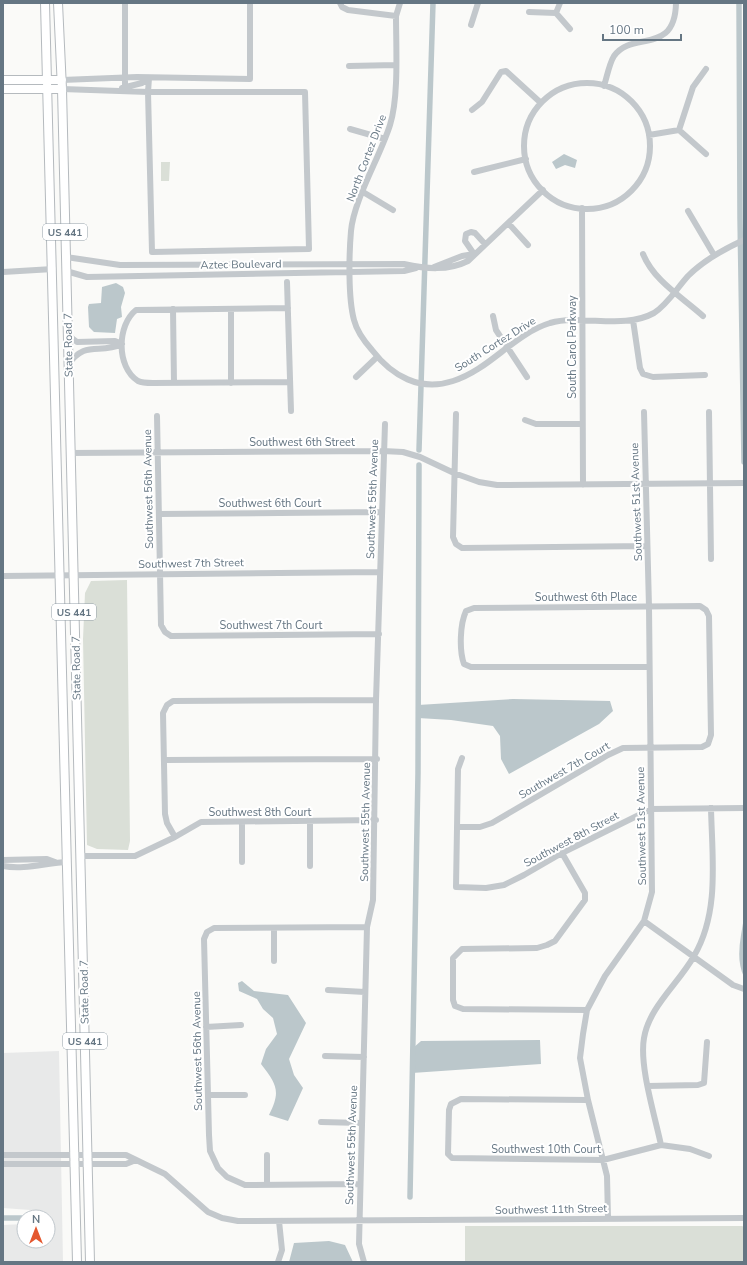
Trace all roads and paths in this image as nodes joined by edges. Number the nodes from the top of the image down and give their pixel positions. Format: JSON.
{"nodes":[{"id":1,"x":45,"y":3,"type":"edge"},
{"id":2,"x":58,"y":3,"type":"edge"},
{"id":3,"x":125,"y":3,"type":"edge"},
{"id":4,"x":250,"y":3,"type":"edge"},
{"id":5,"x":340,"y":3,"type":"edge"},
{"id":6,"x":400,"y":3,"type":"edge"},
{"id":7,"x":478,"y":3,"type":"edge"},
{"id":8,"x":560,"y":3,"type":"edge"},
{"id":9,"x":676,"y":3,"type":"edge"},
{"id":10,"x":529,"y":12,"type":"dead end"},
{"id":11,"x":556,"y":13,"type":"junction"},
{"id":12,"x":396,"y":16,"type":"junction"},
{"id":13,"x":471,"y":25,"type":"dead end"},
{"id":14,"x":570,"y":29,"type":"dead end"},
{"id":15,"x":396,"y":65,"type":"junction"},
{"id":16,"x":349,"y":66,"type":"dead end"},
{"id":17,"x":706,"y":69,"type":"dead end"},
{"id":18,"x":125,"y":77,"type":"junction"},
{"id":19,"x":149,"y":78,"type":"junction"},
{"id":20,"x":3,"y":80,"type":"edge"},
{"id":21,"x":48,"y":80,"type":"junction"},
{"id":22,"x":62,"y":80,"type":"junction"},
{"id":23,"x":604,"y":86,"type":"junction"},
{"id":24,"x":125,"y":87,"type":"junction"},
{"id":25,"x":3,"y":89,"type":"edge"},
{"id":26,"x":48,"y":89,"type":"junction"},
{"id":27,"x":62,"y":89,"type":"junction"},
{"id":28,"x":112,"y":90,"type":"junction"},
{"id":29,"x":148,"y":92,"type":"junction"},
{"id":30,"x":541,"y":103,"type":"junction"},
{"id":31,"x":472,"y":110,"type":"dead end"},
{"id":32,"x":350,"y":129,"type":"dead end"},
{"id":33,"x":680,"y":130,"type":"junction"},
{"id":34,"x":649,"y":135,"type":"junction"},
{"id":35,"x":385,"y":139,"type":"junction"},
{"id":36,"x":706,"y":154,"type":"dead end"},
{"id":37,"x":526,"y":159,"type":"junction"},
{"id":38,"x":474,"y":172,"type":"dead end"},
{"id":39,"x":543,"y":190,"type":"junction"},
{"id":40,"x":363,"y":192,"type":"junction"},
{"id":41,"x":582,"y":208,"type":"junction"},
{"id":42,"x":393,"y":210,"type":"dead end"},
{"id":43,"x":688,"y":211,"type":"dead end"},
{"id":44,"x":509,"y":224,"type":"junction"},
{"id":45,"x":744,"y":240,"type":"edge"},
{"id":46,"x":52,"y":243,"type":"junction"},
{"id":47,"x":485,"y":244,"type":"junction"},
{"id":48,"x":528,"y":245,"type":"dead end"},
{"id":49,"x":474,"y":254,"type":"junction"},
{"id":50,"x":643,"y":254,"type":"dead end"},
{"id":51,"x":714,"y":255,"type":"junction"},
{"id":52,"x":66,"y":257,"type":"junction"},
{"id":53,"x":309,"y":264,"type":"junction"},
{"id":54,"x":351,"y":264,"type":"junction"},
{"id":55,"x":418,"y":267,"type":"junction"},
{"id":56,"x":53,"y":269,"type":"junction"},
{"id":57,"x":66,"y":271,"type":"junction"},
{"id":58,"x":3,"y":272,"type":"edge"},
{"id":59,"x":309,"y":272,"type":"junction"},
{"id":60,"x":351,"y":272,"type":"junction"},
{"id":61,"x":287,"y":282,"type":"dead end"},
{"id":62,"x":67,"y":291,"type":"junction"},
{"id":63,"x":675,"y":292,"type":"junction"},
{"id":64,"x":288,"y":308,"type":"junction"},
{"id":65,"x":173,"y":309,"type":"junction"},
{"id":66,"x":231,"y":309,"type":"junction"},
{"id":67,"x":493,"y":316,"type":"dead end"},
{"id":68,"x":703,"y":316,"type":"dead end"},
{"id":69,"x":583,"y":320,"type":"junction"},
{"id":70,"x":633,"y":320,"type":"junction"},
{"id":71,"x":68,"y":335,"type":"junction"},
{"id":72,"x":122,"y":344,"type":"junction"},
{"id":73,"x":509,"y":347,"type":"junction"},
{"id":74,"x":377,"y":357,"type":"junction"},
{"id":75,"x":68,"y":366,"type":"junction"},
{"id":76,"x":705,"y":376,"type":"dead end"},
{"id":77,"x":356,"y":377,"type":"dead end"},
{"id":78,"x":527,"y":377,"type":"dead end"},
{"id":79,"x":290,"y":382,"type":"junction"},
{"id":80,"x":174,"y":383,"type":"junction"},
{"id":81,"x":231,"y":383,"type":"junction"},
{"id":82,"x":290,"y":411,"type":"dead end"},
{"id":83,"x":644,"y":412,"type":"dead end"},
{"id":84,"x":709,"y":412,"type":"dead end"},
{"id":85,"x":456,"y":414,"type":"dead end"},
{"id":86,"x":157,"y":416,"type":"dead end"},
{"id":87,"x":525,"y":420,"type":"dead end"},
{"id":88,"x":385,"y":424,"type":"dead end"},
{"id":89,"x":582,"y":424,"type":"junction"},
{"id":90,"x":57,"y":431,"type":"junction"},
{"id":91,"x":384,"y":451,"type":"junction"},
{"id":92,"x":157,"y":452,"type":"junction"},
{"id":93,"x":70,"y":453,"type":"junction"},
{"id":94,"x":454,"y":473,"type":"junction"},
{"id":95,"x":744,"y":483,"type":"edge"},
{"id":96,"x":710,"y":484,"type":"junction"},
{"id":97,"x":583,"y":485,"type":"junction"},
{"id":98,"x":645,"y":485,"type":"junction"},
{"id":99,"x":382,"y":512,"type":"junction"},
{"id":100,"x":159,"y":514,"type":"junction"},
{"id":101,"x":647,"y":546,"type":"junction"},
{"id":102,"x":711,"y":559,"type":"dead end"},
{"id":103,"x":380,"y":572,"type":"junction"},
{"id":104,"x":160,"y":573,"type":"junction"},
{"id":105,"x":3,"y":576,"type":"edge"},
{"id":106,"x":60,"y":576,"type":"junction"},
{"id":107,"x":73,"y":576,"type":"junction"},
{"id":108,"x":649,"y":607,"type":"junction"},
{"id":109,"x":165,"y":632,"type":"joint"},
{"id":110,"x":379,"y":634,"type":"junction"},
{"id":111,"x":649,"y":667,"type":"junction"},
{"id":112,"x":376,"y":700,"type":"junction"},
{"id":113,"x":708,"y":744,"type":"joint"},
{"id":114,"x":650,"y":748,"type":"junction"},
{"id":115,"x":462,"y":758,"type":"dead end"},
{"id":116,"x":377,"y":759,"type":"junction"},
{"id":117,"x":165,"y":760,"type":"junction"},
{"id":118,"x":711,"y":808,"type":"junction"},
{"id":119,"x":744,"y":808,"type":"edge"},
{"id":120,"x":651,"y":809,"type":"junction"},
{"id":121,"x":376,"y":820,"type":"junction"},
{"id":122,"x":242,"y":822,"type":"junction"},
{"id":123,"x":310,"y":822,"type":"junction"},
{"id":124,"x":457,"y":827,"type":"junction"},
{"id":125,"x":66,"y":830,"type":"junction"},
{"id":126,"x":174,"y":838,"type":"junction"},
{"id":127,"x":562,"y":853,"type":"junction"},
{"id":128,"x":80,"y":856,"type":"junction"},
{"id":129,"x":3,"y":860,"type":"edge"},
{"id":130,"x":55,"y":862,"type":"junction"},
{"id":131,"x":67,"y":862,"type":"junction"},
{"id":132,"x":242,"y":862,"type":"dead end"},
{"id":133,"x":3,"y":866,"type":"edge"},
{"id":134,"x":310,"y":866,"type":"dead end"},
{"id":135,"x":80,"y":879,"type":"junction"},
{"id":136,"x":644,"y":921,"type":"junction"},
{"id":137,"x":367,"y":927,"type":"junction"},
{"id":138,"x":274,"y":928,"type":"junction"},
{"id":139,"x":694,"y":956,"type":"junction"},
{"id":140,"x":274,"y":961,"type":"dead end"},
{"id":141,"x":70,"y":975,"type":"junction"},
{"id":142,"x":744,"y":989,"type":"edge"},
{"id":143,"x":328,"y":990,"type":"dead end"},
{"id":144,"x":365,"y":992,"type":"junction"},
{"id":145,"x":588,"y":1010,"type":"junction"},
{"id":146,"x":84,"y":1011,"type":"junction"},
{"id":147,"x":241,"y":1025,"type":"dead end"},
{"id":148,"x":206,"y":1026,"type":"junction"},
{"id":149,"x":707,"y":1042,"type":"dead end"},
{"id":150,"x":325,"y":1056,"type":"dead end"},
{"id":151,"x":364,"y":1057,"type":"junction"},
{"id":152,"x":648,"y":1086,"type":"junction"},
{"id":153,"x":208,"y":1095,"type":"junction"},
{"id":154,"x":245,"y":1095,"type":"dead end"},
{"id":155,"x":588,"y":1100,"type":"junction"},
{"id":156,"x":321,"y":1122,"type":"dead end"},
{"id":157,"x":361,"y":1123,"type":"junction"},
{"id":158,"x":661,"y":1145,"type":"junction"},
{"id":159,"x":3,"y":1155,"type":"edge"},
{"id":160,"x":75,"y":1155,"type":"junction"},
{"id":161,"x":87,"y":1155,"type":"junction"},
{"id":162,"x":267,"y":1155,"type":"dead end"},
{"id":163,"x":709,"y":1156,"type":"dead end"},
{"id":164,"x":136,"y":1160,"type":"junction"},
{"id":165,"x":603,"y":1160,"type":"junction"},
{"id":166,"x":3,"y":1164,"type":"edge"},
{"id":167,"x":75,"y":1164,"type":"junction"},
{"id":168,"x":87,"y":1164,"type":"junction"},
{"id":169,"x":359,"y":1184,"type":"junction"},
{"id":170,"x":267,"y":1185,"type":"junction"},
{"id":171,"x":608,"y":1218,"type":"junction"},
{"id":172,"x":744,"y":1218,"type":"edge"},
{"id":173,"x":279,"y":1221,"type":"junction"},
{"id":174,"x":359,"y":1221,"type":"junction"},
{"id":175,"x":76,"y":1262,"type":"edge"},
{"id":176,"x":90,"y":1262,"type":"edge"},
{"id":177,"x":278,"y":1262,"type":"edge"},
{"id":178,"x":364,"y":1262,"type":"edge"}],
"edges":[{"from":1,"to":21,"type":"main road","name":"State Road 7","number":"US 441"},
{"from":2,"to":22,"type":"main road","name":"State Road 7","number":"US 441"},
{"from":3,"to":18,"type":"street"},
{"from":4,"to":19,"type":"street"},
{"from":5,"to":12,"type":"street"},
{"from":6,"to":12,"type":"street","name":"North Cortez Drive"},
{"from":7,"to":13,"type":"street"},
{"from":8,"to":11,"type":"street"},
{"from":9,"to":23,"type":"street"},
{"from":10,"to":11,"type":"street"},
{"from":11,"to":14,"type":"street"},
{"from":12,"to":15,"type":"street","name":"North Cortez Drive"},
{"from":15,"to":16,"type":"street"},
{"from":15,"to":35,"type":"street","name":"North Cortez Drive"},
{"from":17,"to":33,"type":"street"},
{"from":18,"to":19,"type":"street"},
{"from":18,"to":22,"type":"street"},
{"from":18,"to":24,"type":"street"},
{"from":19,"to":24,"type":"street"},
{"from":19,"to":29,"type":"street"},
{"from":20,"to":21,"type":"main road"},
{"from":21,"to":22,"type":"main road"},
{"from":21,"to":26,"type":"main road","name":"State Road 7","number":"US 441"},
{"from":22,"to":27,"type":"main road","name":"State Road 7","number":"US 441"},
{"from":23,"to":30,"type":"street"},
{"from":23,"to":34,"type":"street"},
{"from":24,"to":28,"type":"street"},
{"from":25,"to":26,"type":"main road"},
{"from":26,"to":27,"type":"main road"},
{"from":26,"to":46,"type":"main road","name":"State Road 7","number":"US 441"},
{"from":27,"to":28,"type":"street"},
{"from":27,"to":52,"type":"main road","name":"State Road 7","number":"US 441"},
{"from":28,"to":29,"type":"street"},
{"from":29,"to":29,"type":"street"},
{"from":30,"to":31,"type":"street"},
{"from":30,"to":37,"type":"street"},
{"from":32,"to":35,"type":"street"},
{"from":33,"to":34,"type":"street"},
{"from":33,"to":36,"type":"street"},
{"from":34,"to":41,"type":"street"},
{"from":35,"to":40,"type":"street","name":"North Cortez Drive"},
{"from":37,"to":38,"type":"street"},
{"from":37,"to":39,"type":"street"},
{"from":39,"to":41,"type":"street"},
{"from":39,"to":44,"type":"street","name":"Aztec Boulevard"},
{"from":40,"to":42,"type":"street"},
{"from":40,"to":54,"type":"street","name":"North Cortez Drive"},
{"from":41,"to":69,"type":"street","name":"South Carol Parkway"},
{"from":43,"to":51,"type":"street"},
{"from":44,"to":47,"type":"street","name":"Aztec Boulevard"},
{"from":44,"to":48,"type":"street"},
{"from":45,"to":51,"type":"street","name":"South Cortez Drive"},
{"from":46,"to":56,"type":"main road","name":"State Road 7","number":"US 441"},
{"from":46,"to":57,"type":"main road"},
{"from":47,"to":49,"type":"street","name":"Aztec Boulevard"},
{"from":47,"to":49,"type":"street"},
{"from":49,"to":55,"type":"street","name":"Aztec Boulevard"},
{"from":50,"to":63,"type":"street"},
{"from":51,"to":63,"type":"street","name":"South Cortez Drive"},
{"from":52,"to":53,"type":"street","name":"Aztec Boulevard"},
{"from":52,"to":57,"type":"main road","name":"State Road 7","number":"US 441"},
{"from":53,"to":54,"type":"street","name":"Aztec Boulevard"},
{"from":53,"to":59,"type":"street"},
{"from":54,"to":55,"type":"street","name":"Aztec Boulevard"},
{"from":54,"to":60,"type":"street","name":"North Cortez Drive"},
{"from":55,"to":60,"type":"street","name":"Aztec Boulevard"},
{"from":56,"to":58,"type":"street"},
{"from":56,"to":62,"type":"main road"},
{"from":56,"to":90,"type":"main road","name":"State Road 7","number":"US 441"},
{"from":57,"to":59,"type":"street","name":"Aztec Boulevard"},
{"from":57,"to":62,"type":"main road","name":"State Road 7","number":"US 441"},
{"from":59,"to":60,"type":"street","name":"Aztec Boulevard"},
{"from":60,"to":74,"type":"street","name":"South Cortez Drive"},
{"from":61,"to":64,"type":"street"},
{"from":62,"to":71,"type":"main road","name":"State Road 7","number":"US 441"},
{"from":63,"to":68,"type":"street"},
{"from":63,"to":70,"type":"street","name":"South Cortez Drive"},
{"from":64,"to":66,"type":"street"},
{"from":64,"to":79,"type":"street"},
{"from":65,"to":66,"type":"street"},
{"from":65,"to":72,"type":"street"},
{"from":65,"to":80,"type":"street"},
{"from":66,"to":81,"type":"street"},
{"from":67,"to":73,"type":"street"},
{"from":69,"to":70,"type":"street","name":"South Cortez Drive"},
{"from":69,"to":73,"type":"street","name":"South Cortez Drive"},
{"from":69,"to":89,"type":"street","name":"South Carol Parkway"},
{"from":70,"to":76,"type":"street"},
{"from":71,"to":72,"type":"street"},
{"from":71,"to":75,"type":"main road","name":"State Road 7","number":"US 441"},
{"from":72,"to":75,"type":"street"},
{"from":72,"to":80,"type":"street"},
{"from":73,"to":74,"type":"street","name":"South Cortez Drive"},
{"from":73,"to":78,"type":"street"},
{"from":74,"to":77,"type":"street"},
{"from":75,"to":93,"type":"main road","name":"State Road 7","number":"US 441"},
{"from":79,"to":81,"type":"street"},
{"from":79,"to":82,"type":"street"},
{"from":80,"to":81,"type":"street"},
{"from":83,"to":98,"type":"street","name":"Southwest 51st Avenue"},
{"from":84,"to":96,"type":"street"},
{"from":85,"to":94,"type":"street"},
{"from":86,"to":92,"type":"street","name":"Southwest 56th Avenue"},
{"from":87,"to":89,"type":"street"},
{"from":88,"to":91,"type":"street","name":"Southwest 55th Avenue"},
{"from":89,"to":97,"type":"street","name":"South Carol Parkway"},
{"from":90,"to":93,"type":"main road"},
{"from":90,"to":106,"type":"main road","name":"State Road 7","number":"US 441"},
{"from":91,"to":92,"type":"street","name":"Southwest 6th Street"},
{"from":91,"to":94,"type":"street","name":"Southwest 6th Street"},
{"from":91,"to":99,"type":"street","name":"Southwest 55th Avenue"},
{"from":92,"to":93,"type":"street","name":"Southwest 6th Street"},
{"from":92,"to":100,"type":"street","name":"Southwest 56th Avenue"},
{"from":93,"to":107,"type":"main road","name":"State Road 7","number":"US 441"},
{"from":94,"to":97,"type":"street","name":"Southwest 6th Street"},
{"from":94,"to":101,"type":"street"},
{"from":95,"to":96,"type":"street","name":"Southwest 6th Street"},
{"from":96,"to":98,"type":"street","name":"Southwest 6th Street"},
{"from":96,"to":102,"type":"street"},
{"from":97,"to":98,"type":"street","name":"Southwest 6th Street"},
{"from":98,"to":101,"type":"street","name":"Southwest 51st Avenue"},
{"from":99,"to":100,"type":"street","name":"Southwest 6th Court"},
{"from":99,"to":103,"type":"street","name":"Southwest 55th Avenue"},
{"from":100,"to":104,"type":"street","name":"Southwest 56th Avenue"},
{"from":101,"to":108,"type":"street","name":"Southwest 51st Avenue"},
{"from":103,"to":104,"type":"street","name":"Southwest 7th Street"},
{"from":103,"to":110,"type":"street","name":"Southwest 55th Avenue"},
{"from":104,"to":107,"type":"street","name":"Southwest 7th Street"},
{"from":104,"to":109,"type":"street","name":"Southwest 56th Avenue"},
{"from":105,"to":106,"type":"street","name":"Southwest 7th Street"},
{"from":106,"to":107,"type":"street","name":"Southwest 7th Street"},
{"from":106,"to":125,"type":"main road","name":"State Road 7","number":"US 441"},
{"from":107,"to":128,"type":"main road","name":"State Road 7","number":"US 441"},
{"from":108,"to":111,"type":"street","name":"Southwest 51st Avenue"},
{"from":108,"to":111,"type":"street","name":"Southwest 6th Place"},
{"from":108,"to":113,"type":"street","name":"Southwest 6th Place"},
{"from":109,"to":110,"type":"street","name":"Southwest 7th Court"},
{"from":110,"to":112,"type":"street","name":"Southwest 55th Avenue"},
{"from":111,"to":114,"type":"street","name":"Southwest 51st Avenue"},
{"from":112,"to":116,"type":"street","name":"Southwest 55th Avenue"},
{"from":112,"to":117,"type":"street"},
{"from":113,"to":114,"type":"street","name":"Southwest 7th Court"},
{"from":114,"to":120,"type":"street","name":"Southwest 51st Avenue"},
{"from":114,"to":124,"type":"street","name":"Southwest 7th Court"},
{"from":115,"to":124,"type":"street"},
{"from":116,"to":117,"type":"street"},
{"from":116,"to":121,"type":"street","name":"Southwest 55th Avenue"},
{"from":117,"to":126,"type":"street"},
{"from":118,"to":119,"type":"street","name":"Southwest 8th Street"},
{"from":118,"to":120,"type":"street","name":"Southwest 8th Street"},
{"from":118,"to":139,"type":"street"},
{"from":120,"to":127,"type":"street","name":"Southwest 8th Street"},
{"from":120,"to":136,"type":"street","name":"Southwest 51st Avenue"},
{"from":121,"to":123,"type":"street","name":"Southwest 8th Court"},
{"from":121,"to":137,"type":"street","name":"Southwest 55th Avenue"},
{"from":122,"to":123,"type":"street","name":"Southwest 8th Court"},
{"from":122,"to":126,"type":"street","name":"Southwest 8th Court"},
{"from":122,"to":132,"type":"street"},
{"from":123,"to":134,"type":"street"},
{"from":124,"to":127,"type":"street","name":"Southwest 8th Street"},
{"from":125,"to":128,"type":"main road"},
{"from":125,"to":131,"type":"main road","name":"State Road 7","number":"US 441"},
{"from":126,"to":128,"type":"street","name":"Southwest 8th Court"},
{"from":127,"to":145,"type":"street"},
{"from":128,"to":135,"type":"main road","name":"State Road 7","number":"US 441"},
{"from":129,"to":130,"type":"street"},
{"from":130,"to":131,"type":"street"},
{"from":130,"to":133,"type":"street"},
{"from":131,"to":135,"type":"main road"},
{"from":131,"to":141,"type":"main road","name":"State Road 7","number":"US 441"},
{"from":135,"to":146,"type":"main road","name":"State Road 7","number":"US 441"},
{"from":136,"to":139,"type":"street"},
{"from":136,"to":145,"type":"street","name":"Southwest 51st Avenue"},
{"from":137,"to":138,"type":"street"},
{"from":137,"to":144,"type":"street","name":"Southwest 55th Avenue"},
{"from":138,"to":140,"type":"street"},
{"from":138,"to":148,"type":"street","name":"Southwest 56th Avenue"},
{"from":139,"to":142,"type":"street"},
{"from":139,"to":152,"type":"street"},
{"from":141,"to":146,"type":"main road"},
{"from":141,"to":160,"type":"main road","name":"State Road 7","number":"US 441"},
{"from":143,"to":144,"type":"street"},
{"from":144,"to":151,"type":"street","name":"Southwest 55th Avenue"},
{"from":145,"to":155,"type":"street","name":"Southwest 51st Avenue"},
{"from":146,"to":161,"type":"main road","name":"State Road 7","number":"US 441"},
{"from":147,"to":148,"type":"street"},
{"from":148,"to":153,"type":"street","name":"Southwest 56th Avenue"},
{"from":149,"to":152,"type":"street"},
{"from":150,"to":151,"type":"street"},
{"from":151,"to":157,"type":"street","name":"Southwest 55th Avenue"},
{"from":152,"to":158,"type":"street"},
{"from":153,"to":154,"type":"street"},
{"from":153,"to":170,"type":"street","name":"Southwest 56th Avenue"},
{"from":155,"to":165,"type":"street","name":"Southwest 51st Avenue"},
{"from":155,"to":165,"type":"street","name":"Southwest 10th Court"},
{"from":156,"to":157,"type":"street"},
{"from":157,"to":169,"type":"street","name":"Southwest 55th Avenue"},
{"from":158,"to":163,"type":"street","name":"Southwest 10th Court"},
{"from":158,"to":165,"type":"street","name":"Southwest 10th Court"},
{"from":159,"to":160,"type":"street"},
{"from":160,"to":161,"type":"street"},
{"from":160,"to":167,"type":"main road","name":"State Road 7","number":"US 441"},
{"from":161,"to":164,"type":"street"},
{"from":161,"to":168,"type":"main road","name":"State Road 7","number":"US 441"},
{"from":162,"to":170,"type":"street"},
{"from":164,"to":168,"type":"street"},
{"from":164,"to":173,"type":"street","name":"Southwest 11th Street"},
{"from":165,"to":171,"type":"street","name":"Southwest 51st Avenue"},
{"from":166,"to":167,"type":"street"},
{"from":167,"to":168,"type":"street"},
{"from":167,"to":175,"type":"main road","name":"State Road 7","number":"US 441"},
{"from":168,"to":176,"type":"main road","name":"State Road 7","number":"US 441"},
{"from":169,"to":170,"type":"street"},
{"from":169,"to":174,"type":"street","name":"Southwest 55th Avenue"},
{"from":171,"to":172,"type":"street","name":"Southwest 11th Street"},
{"from":171,"to":174,"type":"street","name":"Southwest 11th Street"},
{"from":173,"to":174,"type":"street","name":"Southwest 11th Street"},
{"from":173,"to":177,"type":"street"},
{"from":174,"to":178,"type":"street"}]}
